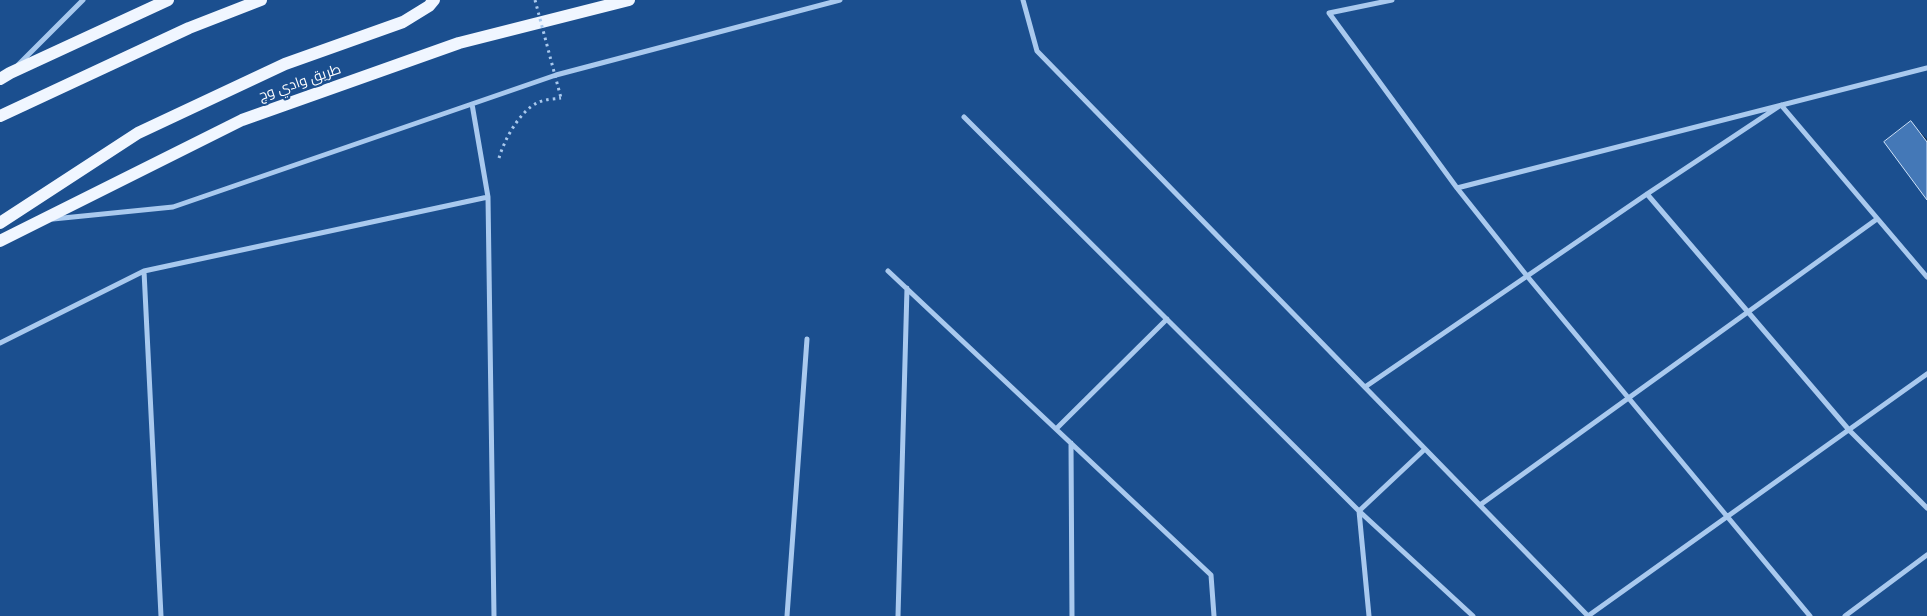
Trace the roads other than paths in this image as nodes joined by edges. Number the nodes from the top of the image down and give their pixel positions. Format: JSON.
{"nodes":[{"id":1,"x":83,"y":0,"type":"edge"},
{"id":2,"x":168,"y":0,"type":"edge"},
{"id":3,"x":261,"y":0,"type":"edge"},
{"id":4,"x":434,"y":0,"type":"edge"},
{"id":5,"x":629,"y":0,"type":"edge"},
{"id":6,"x":840,"y":0,"type":"edge"},
{"id":7,"x":1023,"y":0,"type":"edge"},
{"id":8,"x":1392,"y":0,"type":"edge"},
{"id":9,"x":1927,"y":68,"type":"edge"},
{"id":10,"x":5,"y":76,"type":"edge"},
{"id":11,"x":472,"y":104,"type":"junction"},
{"id":12,"x":1781,"y":106,"type":"junction"},
{"id":13,"x":0,"y":116,"type":"edge"},
{"id":14,"x":964,"y":116,"type":"dead end"},
{"id":15,"x":1457,"y":188,"type":"junction"},
{"id":16,"x":1647,"y":194,"type":"junction"},
{"id":17,"x":488,"y":197,"type":"junction"},
{"id":18,"x":1877,"y":219,"type":"junction"},
{"id":19,"x":43,"y":220,"type":"junction"},
{"id":20,"x":0,"y":223,"type":"edge"},
{"id":21,"x":0,"y":241,"type":"edge"},
{"id":22,"x":144,"y":271,"type":"junction"},
{"id":23,"x":888,"y":271,"type":"dead end"},
{"id":24,"x":1527,"y":276,"type":"junction"},
{"id":25,"x":1927,"y":277,"type":"edge"},
{"id":26,"x":907,"y":288,"type":"junction"},
{"id":27,"x":1748,"y":312,"type":"junction"},
{"id":28,"x":1167,"y":319,"type":"junction"},
{"id":29,"x":807,"y":339,"type":"dead end"},
{"id":30,"x":0,"y":343,"type":"edge"},
{"id":31,"x":1927,"y":374,"type":"edge"},
{"id":32,"x":1365,"y":387,"type":"junction"},
{"id":33,"x":1628,"y":398,"type":"junction"},
{"id":34,"x":1056,"y":429,"type":"junction"},
{"id":35,"x":1849,"y":430,"type":"junction"},
{"id":36,"x":1071,"y":443,"type":"junction"},
{"id":37,"x":1425,"y":449,"type":"junction"},
{"id":38,"x":1480,"y":505,"type":"junction"},
{"id":39,"x":1927,"y":508,"type":"edge"},
{"id":40,"x":1360,"y":511,"type":"junction"},
{"id":41,"x":1727,"y":516,"type":"junction"},
{"id":42,"x":1927,"y":555,"type":"edge"},
{"id":43,"x":161,"y":616,"type":"edge"},
{"id":44,"x":494,"y":616,"type":"edge"},
{"id":45,"x":788,"y":616,"type":"edge"},
{"id":46,"x":898,"y":616,"type":"edge"},
{"id":47,"x":1072,"y":616,"type":"edge"},
{"id":48,"x":1214,"y":616,"type":"edge"},
{"id":49,"x":1369,"y":616,"type":"edge"},
{"id":50,"x":1472,"y":616,"type":"edge"},
{"id":51,"x":1588,"y":616,"type":"edge"},
{"id":52,"x":1810,"y":616,"type":"edge"},
{"id":53,"x":1845,"y":616,"type":"edge"}],
"edges":[{"from":1,"to":10,"type":"street"},
{"from":2,"to":10,"type":"main road"},
{"from":3,"to":13,"type":"main road"},
{"from":4,"to":20,"type":"main road"},
{"from":5,"to":19,"type":"main road","name":"طريق وادي وج"},
{"from":6,"to":11,"type":"street"},
{"from":7,"to":32,"type":"street"},
{"from":8,"to":15,"type":"street"},
{"from":9,"to":12,"type":"street"},
{"from":11,"to":17,"type":"street"},
{"from":11,"to":19,"type":"street"},
{"from":12,"to":15,"type":"street"},
{"from":12,"to":16,"type":"street"},
{"from":12,"to":18,"type":"street"},
{"from":14,"to":28,"type":"street"},
{"from":15,"to":24,"type":"street"},
{"from":16,"to":24,"type":"street"},
{"from":16,"to":27,"type":"street"},
{"from":17,"to":22,"type":"street"},
{"from":17,"to":44,"type":"street"},
{"from":18,"to":25,"type":"street"},
{"from":18,"to":27,"type":"street"},
{"from":19,"to":21,"type":"main road","name":"طريق وادي وج"},
{"from":22,"to":30,"type":"street"},
{"from":22,"to":43,"type":"street"},
{"from":23,"to":26,"type":"street"},
{"from":24,"to":32,"type":"street"},
{"from":24,"to":33,"type":"street"},
{"from":26,"to":34,"type":"street"},
{"from":26,"to":46,"type":"street"},
{"from":27,"to":33,"type":"street"},
{"from":27,"to":35,"type":"street"},
{"from":28,"to":34,"type":"street"},
{"from":28,"to":40,"type":"street"},
{"from":29,"to":45,"type":"street"},
{"from":31,"to":35,"type":"street"},
{"from":32,"to":37,"type":"street"},
{"from":33,"to":38,"type":"street"},
{"from":33,"to":41,"type":"street"},
{"from":34,"to":36,"type":"street"},
{"from":35,"to":39,"type":"street"},
{"from":35,"to":41,"type":"street"},
{"from":36,"to":47,"type":"street"},
{"from":36,"to":48,"type":"street"},
{"from":37,"to":38,"type":"street"},
{"from":37,"to":40,"type":"street"},
{"from":38,"to":51,"type":"street"},
{"from":40,"to":49,"type":"street"},
{"from":40,"to":50,"type":"street"},
{"from":41,"to":51,"type":"street"},
{"from":41,"to":52,"type":"street"},
{"from":42,"to":53,"type":"street"}]}
